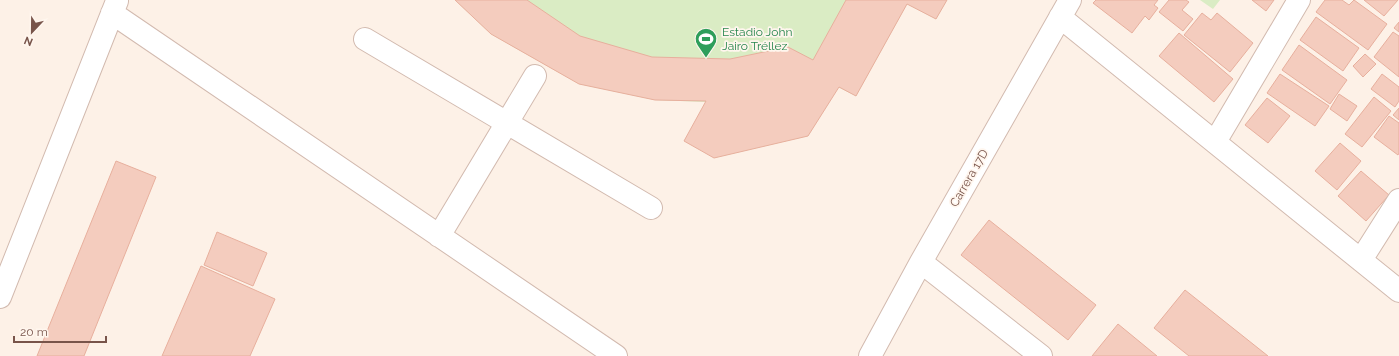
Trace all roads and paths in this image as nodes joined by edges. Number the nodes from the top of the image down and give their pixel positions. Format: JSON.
{"nodes":[{"id":1,"x":1299,"y":0,"type":"edge"},
{"id":2,"x":114,"y":7,"type":"edge"},
{"id":3,"x":1065,"y":8,"type":"edge"},
{"id":4,"x":365,"y":39,"type":"dead end"},
{"id":5,"x":536,"y":76,"type":"dead end"},
{"id":6,"x":508,"y":123,"type":"junction"},
{"id":7,"x":1215,"y":142,"type":"junction"},
{"id":8,"x":1399,"y":200,"type":"edge"},
{"id":9,"x":651,"y":208,"type":"dead end"},
{"id":10,"x":439,"y":236,"type":"junction"},
{"id":11,"x":1361,"y":260,"type":"junction"},
{"id":12,"x":921,"y":262,"type":"junction"},
{"id":13,"x":1399,"y":291,"type":"edge"},
{"id":14,"x":0,"y":297,"type":"edge"},
{"id":15,"x":616,"y":356,"type":"edge"},
{"id":16,"x":870,"y":356,"type":"edge"},
{"id":17,"x":1041,"y":356,"type":"edge"}],
"edges":[{"from":1,"to":7,"type":"street"},
{"from":2,"to":10,"type":"street"},
{"from":2,"to":14,"type":"street"},
{"from":3,"to":7,"type":"street"},
{"from":3,"to":12,"type":"street","name":"Carrera 17D"},
{"from":4,"to":6,"type":"street"},
{"from":5,"to":6,"type":"street"},
{"from":6,"to":9,"type":"street"},
{"from":6,"to":10,"type":"street"},
{"from":7,"to":11,"type":"street"},
{"from":8,"to":11,"type":"street"},
{"from":10,"to":15,"type":"street"},
{"from":11,"to":13,"type":"street"},
{"from":12,"to":16,"type":"street","name":"Carrera 17D"},
{"from":12,"to":17,"type":"street"}]}
